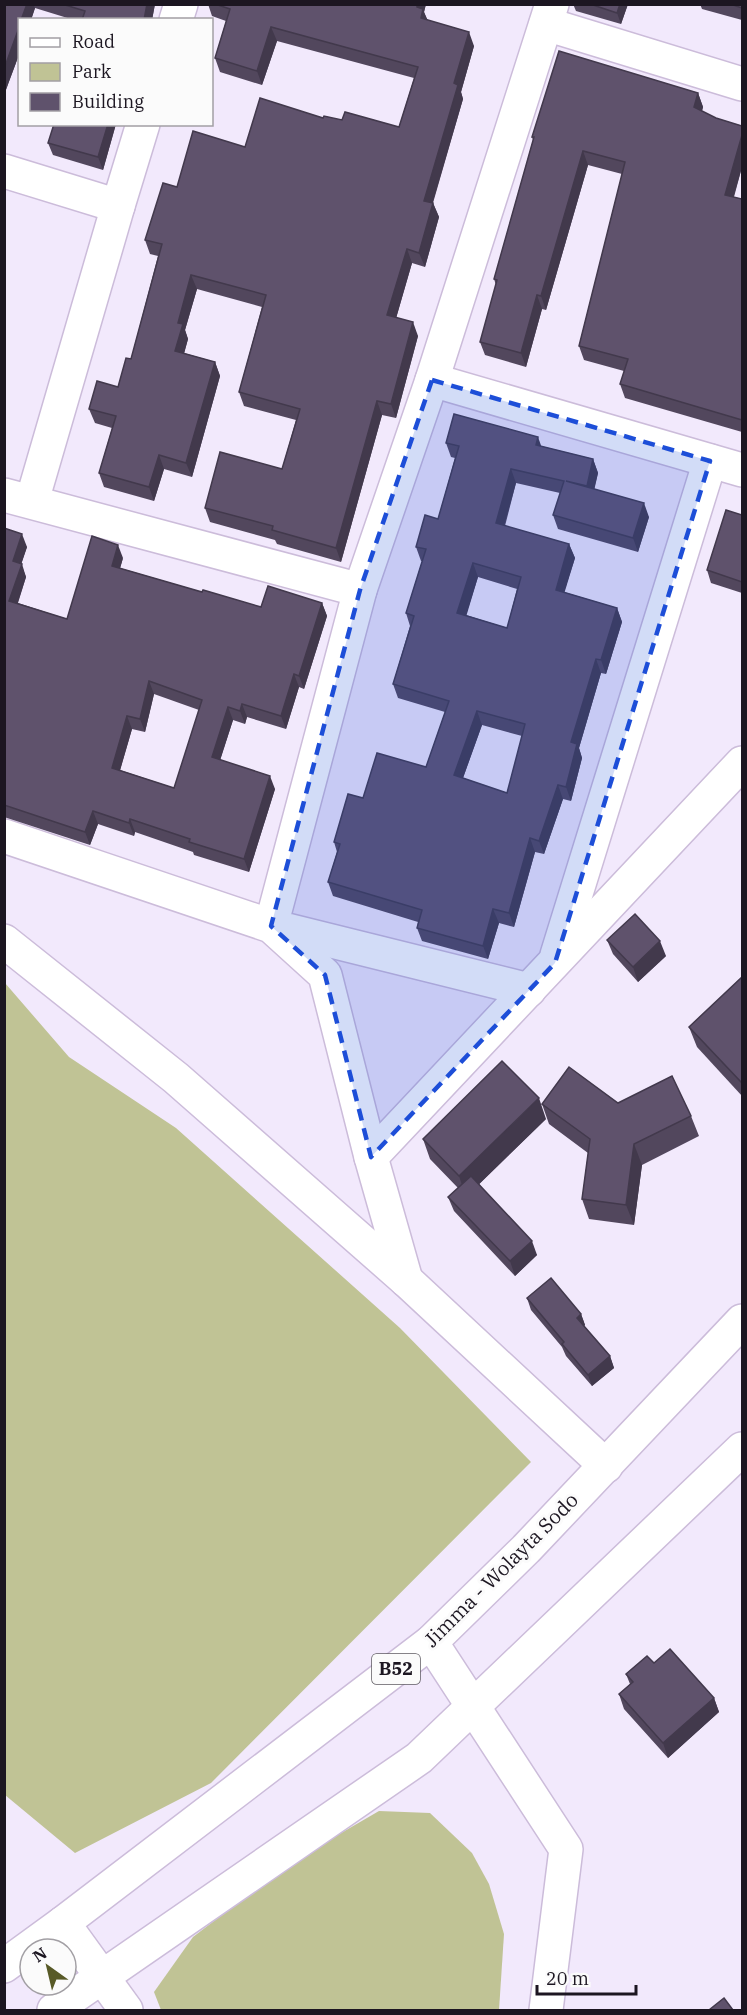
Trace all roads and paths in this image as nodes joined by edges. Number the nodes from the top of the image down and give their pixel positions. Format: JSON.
{"nodes":[{"id":1,"x":549,"y":14,"type":"edge"},
{"id":2,"x":742,"y":84,"type":"edge"},
{"id":3,"x":142,"y":126,"type":"edge"},
{"id":4,"x":4,"y":171,"type":"edge"},
{"id":5,"x":118,"y":206,"type":"junction"},
{"id":6,"x":432,"y":380,"type":"junction"},
{"id":7,"x":710,"y":461,"type":"junction"},
{"id":8,"x":742,"y":470,"type":"edge"},
{"id":9,"x":18,"y":498,"type":"edge"},
{"id":10,"x":360,"y":590,"type":"junction"},
{"id":11,"x":742,"y":763,"type":"edge"},
{"id":12,"x":4,"y":836,"type":"edge"},
{"id":13,"x":271,"y":926,"type":"junction"},
{"id":14,"x":4,"y":940,"type":"edge"},
{"id":15,"x":555,"y":963,"type":"junction"},
{"id":16,"x":529,"y":990,"type":"junction"},
{"id":17,"x":371,"y":1157,"type":"junction"},
{"id":18,"x":405,"y":1280,"type":"junction"},
{"id":19,"x":742,"y":1321,"type":"edge"},
{"id":20,"x":742,"y":1449,"type":"edge"},
{"id":21,"x":606,"y":1466,"type":"junction"},
{"id":22,"x":430,"y":1642,"type":"junction"},
{"id":23,"x":473,"y":1707,"type":"junction"},
{"id":24,"x":63,"y":1923,"type":"junction"},
{"id":25,"x":4,"y":1966,"type":"edge"},
{"id":26,"x":102,"y":1977,"type":"junction"},
{"id":27,"x":54,"y":2010,"type":"edge"},
{"id":28,"x":126,"y":2010,"type":"edge"},
{"id":29,"x":546,"y":2010,"type":"edge"}],
"edges":[{"from":1,"to":2,"type":"main road"},
{"from":1,"to":6,"type":"main road"},
{"from":3,"to":5,"type":"main road"},
{"from":4,"to":5,"type":"main road"},
{"from":5,"to":9,"type":"main road"},
{"from":6,"to":7,"type":"main road"},
{"from":6,"to":10,"type":"main road"},
{"from":7,"to":8,"type":"main road"},
{"from":7,"to":15,"type":"main road"},
{"from":9,"to":10,"type":"main road"},
{"from":10,"to":13,"type":"main road"},
{"from":11,"to":15,"type":"main road"},
{"from":12,"to":13,"type":"main road"},
{"from":13,"to":16,"type":"main road"},
{"from":13,"to":17,"type":"main road"},
{"from":14,"to":18,"type":"main road"},
{"from":15,"to":16,"type":"main road"},
{"from":16,"to":17,"type":"main road"},
{"from":17,"to":18,"type":"main road"},
{"from":18,"to":21,"type":"main road"},
{"from":19,"to":21,"type":"main road","name":"Jimma - Wolayta Sodo","number":"B52"},
{"from":20,"to":23,"type":"main road"},
{"from":21,"to":22,"type":"main road","name":"Jimma - Wolayta Sodo","number":"B52"},
{"from":22,"to":23,"type":"main road"},
{"from":22,"to":24,"type":"main road","name":"Jimma - Wolayta Sodo","number":"B52"},
{"from":23,"to":26,"type":"main road"},
{"from":23,"to":29,"type":"main road"},
{"from":24,"to":25,"type":"main road","name":"Jimma - Wolayta Sodo","number":"B52"},
{"from":24,"to":26,"type":"main road"},
{"from":26,"to":27,"type":"main road"},
{"from":26,"to":28,"type":"main road"}]}
